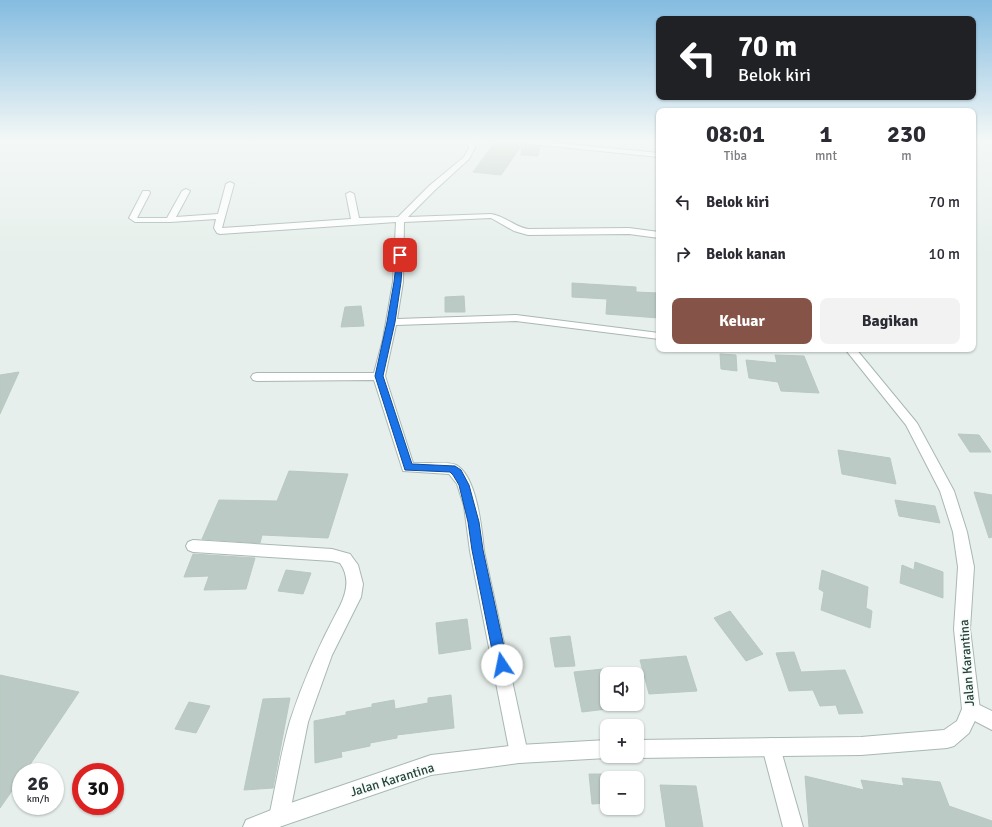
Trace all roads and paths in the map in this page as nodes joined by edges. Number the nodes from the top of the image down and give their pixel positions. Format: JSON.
{"nodes":[{"id":1,"x":442,"y":180,"type":"edge"},
{"id":2,"x":230,"y":184,"type":"dead end"},
{"id":3,"x":186,"y":191,"type":"dead end"},
{"id":4,"x":146,"y":193,"type":"dead end"},
{"id":5,"x":350,"y":194,"type":"dead end"},
{"id":6,"x":221,"y":216,"type":"junction"},
{"id":7,"x":170,"y":220,"type":"junction"},
{"id":8,"x":400,"y":220,"type":"junction"},
{"id":9,"x":355,"y":221,"type":"junction"},
{"id":10,"x":656,"y":234,"type":"edge"},
{"id":11,"x":391,"y":322,"type":"junction"},
{"id":12,"x":656,"y":336,"type":"edge"},
{"id":13,"x":852,"y":352,"type":"edge"},
{"id":14,"x":379,"y":376,"type":"junction"},
{"id":15,"x":257,"y":377,"type":"dead end"},
{"id":16,"x":192,"y":546,"type":"dead end"},
{"id":17,"x":971,"y":710,"type":"junction"},
{"id":18,"x":992,"y":721,"type":"edge"},
{"id":19,"x":771,"y":747,"type":"junction"},
{"id":20,"x":600,"y":749,"type":"edge"},
{"id":21,"x":644,"y":749,"type":"edge"},
{"id":22,"x":519,"y":754,"type":"junction"},
{"id":23,"x":279,"y":817,"type":"junction"},
{"id":24,"x":253,"y":827,"type":"edge"},
{"id":25,"x":793,"y":827,"type":"edge"}],
"edges":[{"from":1,"to":8,"type":"street"},
{"from":2,"to":6,"type":"street"},
{"from":3,"to":7,"type":"street"},
{"from":4,"to":7,"type":"street"},
{"from":5,"to":9,"type":"street"},
{"from":6,"to":7,"type":"street"},
{"from":6,"to":9,"type":"street"},
{"from":8,"to":9,"type":"street"},
{"from":8,"to":10,"type":"street"},
{"from":8,"to":11,"type":"street"},
{"from":11,"to":12,"type":"street"},
{"from":11,"to":14,"type":"street"},
{"from":13,"to":17,"type":"street","name":"Jalan Karantina"},
{"from":14,"to":15,"type":"street"},
{"from":14,"to":22,"type":"street"},
{"from":16,"to":23,"type":"street"},
{"from":17,"to":18,"type":"street"},
{"from":17,"to":19,"type":"street","name":"Jalan Karantina"},
{"from":19,"to":21,"type":"street","name":"Jalan Karantina"},
{"from":19,"to":25,"type":"street"},
{"from":20,"to":22,"type":"street","name":"Jalan Karantina"},
{"from":22,"to":23,"type":"street","name":"Jalan Karantina"},
{"from":23,"to":24,"type":"street","name":"Jalan Karantina"}]}
